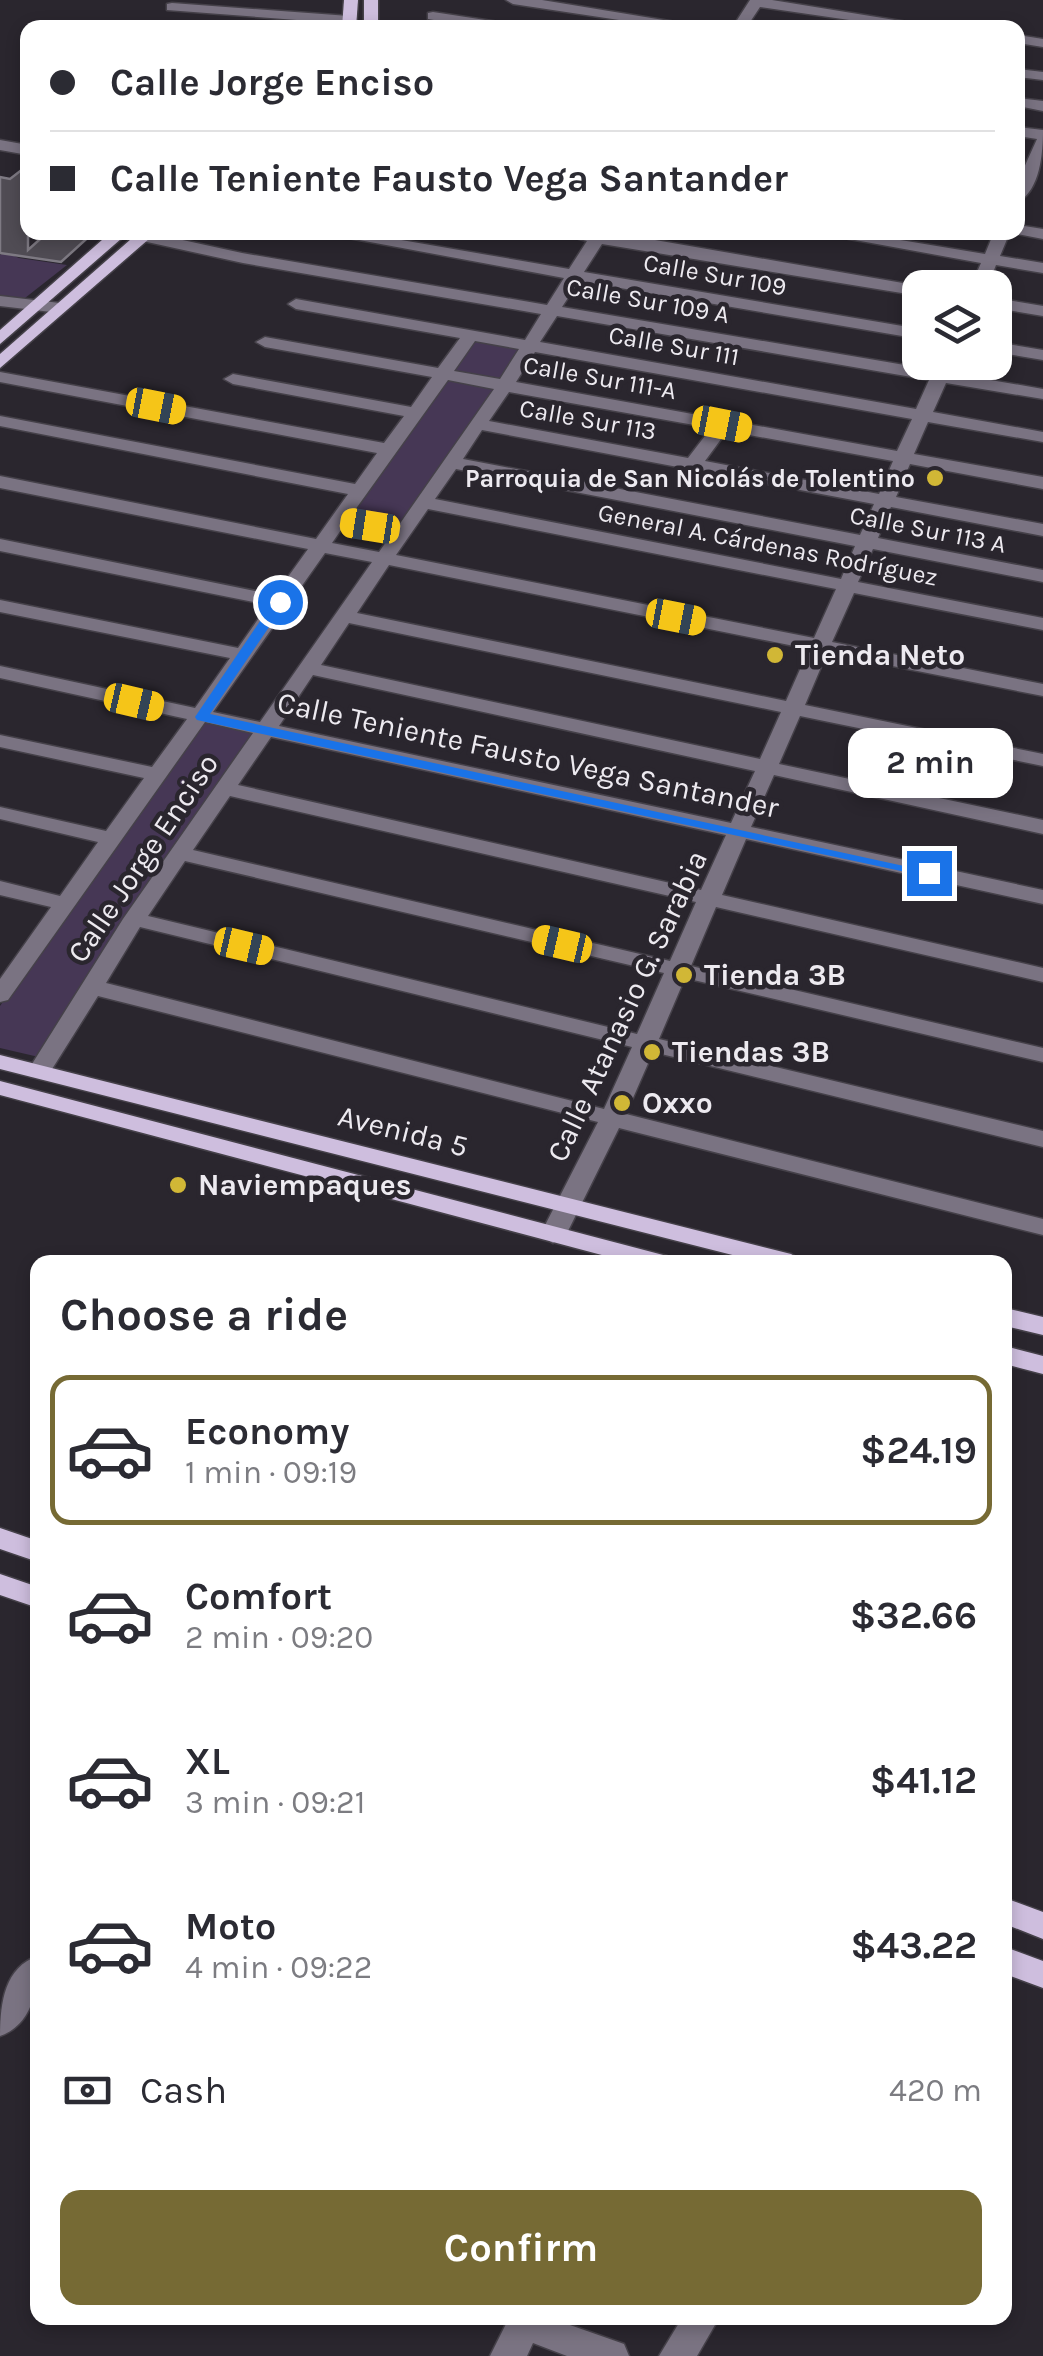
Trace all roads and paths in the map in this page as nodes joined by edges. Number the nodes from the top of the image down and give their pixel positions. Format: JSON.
{"nodes":[{"id":1,"x":513,"y":0,"type":"edge"},
{"id":2,"x":757,"y":1,"type":"edge"},
{"id":3,"x":799,"y":4,"type":"edge"},
{"id":4,"x":172,"y":7,"type":"dead end"},
{"id":5,"x":252,"y":13,"type":"junction"},
{"id":6,"x":433,"y":16,"type":"dead end"},
{"id":7,"x":243,"y":20,"type":"edge"},
{"id":8,"x":314,"y":20,"type":"edge"},
{"id":9,"x":459,"y":20,"type":"edge"},
{"id":10,"x":650,"y":20,"type":"edge"},
{"id":11,"x":891,"y":20,"type":"edge"},
{"id":12,"x":1043,"y":138,"type":"edge"},
{"id":13,"x":1031,"y":165,"type":"edge"},
{"id":14,"x":112,"y":240,"type":"edge"},
{"id":15,"x":140,"y":240,"type":"edge"},
{"id":16,"x":168,"y":240,"type":"edge"},
{"id":17,"x":369,"y":240,"type":"edge"},
{"id":18,"x":596,"y":240,"type":"edge"},
{"id":19,"x":622,"y":240,"type":"edge"},
{"id":20,"x":868,"y":240,"type":"edge"},
{"id":21,"x":998,"y":240,"type":"edge"},
{"id":22,"x":989,"y":260,"type":"junction"},
{"id":23,"x":1043,"y":268,"type":"edge"},
{"id":24,"x":985,"y":270,"type":"edge"},
{"id":25,"x":572,"y":276,"type":"junction"},
{"id":26,"x":65,"y":280,"type":"junction"},
{"id":27,"x":87,"y":284,"type":"junction"},
{"id":28,"x":902,"y":288,"type":"edge"},
{"id":29,"x":0,"y":300,"type":"edge"},
{"id":30,"x":296,"y":304,"type":"dead end"},
{"id":31,"x":36,"y":305,"type":"junction"},
{"id":32,"x":1012,"y":306,"type":"edge"},
{"id":33,"x":60,"y":308,"type":"junction"},
{"id":34,"x":549,"y":309,"type":"junction"},
{"id":35,"x":1043,"y":311,"type":"edge"},
{"id":36,"x":902,"y":331,"type":"edge"},
{"id":37,"x":33,"y":332,"type":"junction"},
{"id":38,"x":5,"y":334,"type":"edge"},
{"id":39,"x":471,"y":335,"type":"junction"},
{"id":40,"x":265,"y":342,"type":"dead end"},
{"id":41,"x":528,"y":344,"type":"junction"},
{"id":42,"x":1012,"y":350,"type":"edge"},
{"id":43,"x":1043,"y":355,"type":"edge"},
{"id":44,"x":0,"y":363,"type":"edge"},
{"id":45,"x":902,"y":363,"type":"edge"},
{"id":46,"x":445,"y":374,"type":"junction"},
{"id":47,"x":0,"y":377,"type":"edge"},
{"id":48,"x":234,"y":379,"type":"dead end"},
{"id":49,"x":938,"y":380,"type":"edge"},
{"id":50,"x":987,"y":380,"type":"edge"},
{"id":51,"x":505,"y":385,"type":"junction"},
{"id":52,"x":1043,"y":394,"type":"edge"},
{"id":53,"x":416,"y":413,"type":"junction"},
{"id":54,"x":924,"y":414,"type":"junction"},
{"id":55,"x":0,"y":421,"type":"edge"},
{"id":56,"x":478,"y":424,"type":"junction"},
{"id":57,"x":722,"y":424,"type":"junction"},
{"id":58,"x":1043,"y":436,"type":"edge"},
{"id":59,"x":390,"y":450,"type":"junction"},
{"id":60,"x":905,"y":458,"type":"junction"},
{"id":61,"x":451,"y":462,"type":"junction"},
{"id":62,"x":693,"y":464,"type":"junction"},
{"id":63,"x":0,"y":482,"type":"edge"},
{"id":64,"x":1043,"y":483,"type":"edge"},
{"id":65,"x":360,"y":491,"type":"junction"},
{"id":66,"x":886,"y":501,"type":"junction"},
{"id":67,"x":424,"y":503,"type":"junction"},
{"id":68,"x":338,"y":521,"type":"junction"},
{"id":69,"x":1043,"y":530,"type":"edge"},
{"id":70,"x":402,"y":532,"type":"junction"},
{"id":71,"x":868,"y":543,"type":"junction"},
{"id":72,"x":0,"y":546,"type":"edge"},
{"id":73,"x":319,"y":548,"type":"junction"},
{"id":74,"x":383,"y":560,"type":"junction"},
{"id":75,"x":1043,"y":576,"type":"edge"},
{"id":76,"x":848,"y":586,"type":"junction"},
{"id":77,"x":280,"y":602,"type":"junction"},
{"id":78,"x":0,"y":606,"type":"edge"},
{"id":79,"x":343,"y":616,"type":"junction"},
{"id":80,"x":1043,"y":624,"type":"edge"},
{"id":81,"x":822,"y":646,"type":"junction"},
{"id":82,"x":244,"y":656,"type":"junction"},
{"id":83,"x":308,"y":668,"type":"junction"},
{"id":84,"x":0,"y":672,"type":"edge"},
{"id":85,"x":1043,"y":690,"type":"edge"},
{"id":86,"x":794,"y":709,"type":"junction"},
{"id":87,"x":202,"y":717,"type":"junction"},
{"id":88,"x":266,"y":730,"type":"junction"},
{"id":89,"x":0,"y":740,"type":"edge"},
{"id":90,"x":1043,"y":760,"type":"edge"},
{"id":91,"x":768,"y":769,"type":"junction"},
{"id":92,"x":158,"y":775,"type":"junction"},
{"id":93,"x":224,"y":788,"type":"junction"},
{"id":94,"x":0,"y":813,"type":"edge"},
{"id":95,"x":1043,"y":828,"type":"edge"},
{"id":96,"x":739,"y":832,"type":"junction"},
{"id":97,"x":113,"y":838,"type":"junction"},
{"id":98,"x":180,"y":853,"type":"junction"},
{"id":99,"x":0,"y":888,"type":"edge"},
{"id":100,"x":1043,"y":897,"type":"edge"},
{"id":101,"x":709,"y":900,"type":"junction"},
{"id":102,"x":66,"y":904,"type":"junction"},
{"id":103,"x":134,"y":920,"type":"junction"},
{"id":104,"x":9,"y":968,"type":"edge"},
{"id":105,"x":677,"y":971,"type":"junction"},
{"id":106,"x":1043,"y":976,"type":"edge"},
{"id":107,"x":92,"y":987,"type":"junction"},
{"id":108,"x":0,"y":995,"type":"edge"},
{"id":109,"x":645,"y":1043,"type":"junction"},
{"id":110,"x":1043,"y":1055,"type":"edge"},
{"id":111,"x":0,"y":1062,"type":"edge"},
{"id":112,"x":39,"y":1072,"type":"junction"},
{"id":113,"x":0,"y":1088,"type":"edge"},
{"id":114,"x":611,"y":1120,"type":"junction"},
{"id":115,"x":1043,"y":1139,"type":"edge"},
{"id":116,"x":567,"y":1206,"type":"junction"},
{"id":117,"x":1043,"y":1227,"type":"edge"},
{"id":118,"x":553,"y":1235,"type":"junction"},
{"id":119,"x":631,"y":1255,"type":"edge"},
{"id":120,"x":763,"y":1255,"type":"edge"},
{"id":121,"x":1012,"y":1319,"type":"edge"},
{"id":122,"x":1043,"y":1326,"type":"edge"},
{"id":123,"x":1012,"y":1357,"type":"edge"},
{"id":124,"x":1043,"y":1365,"type":"edge"},
{"id":125,"x":0,"y":1538,"type":"edge"},
{"id":126,"x":30,"y":1549,"type":"edge"},
{"id":127,"x":0,"y":1584,"type":"edge"},
{"id":128,"x":30,"y":1595,"type":"edge"},
{"id":129,"x":1012,"y":1914,"type":"edge"},
{"id":130,"x":1043,"y":1926,"type":"edge"},
{"id":131,"x":1012,"y":1963,"type":"edge"},
{"id":132,"x":1043,"y":1976,"type":"edge"},
{"id":133,"x":30,"y":1980,"type":"edge"},
{"id":134,"x":0,"y":2022,"type":"edge"},
{"id":135,"x":524,"y":2325,"type":"edge"},
{"id":136,"x":536,"y":2325,"type":"edge"},
{"id":137,"x":696,"y":2325,"type":"edge"},
{"id":138,"x":508,"y":2356,"type":"edge"},
{"id":139,"x":611,"y":2356,"type":"edge"},
{"id":140,"x":678,"y":2356,"type":"edge"}],
"edges":[{"from":1,"to":10,"type":"street"},
{"from":2,"to":3,"type":"street"},
{"from":3,"to":11,"type":"street"},
{"from":4,"to":5,"type":"street"},
{"from":5,"to":7,"type":"street"},
{"from":5,"to":8,"type":"street"},
{"from":6,"to":9,"type":"street"},
{"from":12,"to":13,"type":"street"},
{"from":14,"to":26,"type":"main road"},
{"from":15,"to":27,"type":"main road"},
{"from":16,"to":34,"type":"street","name":"Calle Sur 109 A"},
{"from":17,"to":25,"type":"street","name":"Calle Sur 109"},
{"from":18,"to":25,"type":"street","name":"Calle Jorge Enciso"},
{"from":19,"to":28,"type":"street"},
{"from":20,"to":22,"type":"street"},
{"from":21,"to":22,"type":"street"},
{"from":22,"to":23,"type":"street"},
{"from":22,"to":24,"type":"street"},
{"from":25,"to":34,"type":"street","name":"Calle Jorge Enciso"},
{"from":25,"to":36,"type":"street","name":"Calle Sur 109"},
{"from":26,"to":27,"type":"main road"},
{"from":26,"to":31,"type":"main road"},
{"from":27,"to":33,"type":"main road"},
{"from":29,"to":31,"type":"street"},
{"from":30,"to":39,"type":"street","name":"Calle Sur 111"},
{"from":31,"to":33,"type":"street"},
{"from":31,"to":38,"type":"main road"},
{"from":32,"to":35,"type":"street"},
{"from":33,"to":37,"type":"main road"},
{"from":34,"to":41,"type":"street","name":"Calle Jorge Enciso"},
{"from":34,"to":45,"type":"street","name":"Calle Sur 109 A"},
{"from":37,"to":38,"type":"main road"},
{"from":37,"to":44,"type":"main road"},
{"from":39,"to":41,"type":"street","name":"Calle Sur 111"},
{"from":39,"to":46,"type":"street","name":"Calle Jorge Enciso"},
{"from":40,"to":46,"type":"street","name":"Calle Sur 111-A"},
{"from":41,"to":51,"type":"street","name":"Calle Jorge Enciso"},
{"from":41,"to":54,"type":"street","name":"Calle Sur 111"},
{"from":42,"to":43,"type":"street"},
{"from":46,"to":51,"type":"street","name":"Calle Sur 111-A"},
{"from":46,"to":53,"type":"street","name":"Calle Jorge Enciso"},
{"from":47,"to":59,"type":"street"},
{"from":48,"to":53,"type":"street"},
{"from":49,"to":54,"type":"street","name":"Calle Atanasio G. Sarabia"},
{"from":50,"to":52,"type":"street","name":"Calle Sur 109 A"},
{"from":51,"to":56,"type":"street","name":"Calle Jorge Enciso"},
{"from":51,"to":57,"type":"street","name":"Calle Sur 111-A"},
{"from":53,"to":59,"type":"street","name":"Calle Jorge Enciso"},
{"from":54,"to":58,"type":"street","name":"Calle Sur 111"},
{"from":54,"to":60,"type":"street","name":"Calle Atanasio G. Sarabia"},
{"from":55,"to":65,"type":"street"},
{"from":56,"to":61,"type":"street","name":"Calle Jorge Enciso"},
{"from":56,"to":62,"type":"street","name":"Calle Sur 113"},
{"from":57,"to":60,"type":"street","name":"Calle Sur 111-A"},
{"from":57,"to":62,"type":"street"},
{"from":59,"to":65,"type":"street","name":"Calle Jorge Enciso"},
{"from":60,"to":64,"type":"street","name":"Calle Sur 111-A"},
{"from":60,"to":66,"type":"street","name":"Calle Atanasio G. Sarabia"},
{"from":61,"to":67,"type":"street","name":"Calle Jorge Enciso"},
{"from":61,"to":71,"type":"street","name":"Calle Sur 113 A"},
{"from":62,"to":66,"type":"street","name":"Calle Sur 113"},
{"from":63,"to":73,"type":"street"},
{"from":65,"to":68,"type":"street","name":"Calle Jorge Enciso"},
{"from":66,"to":69,"type":"street","name":"Calle Sur 113"},
{"from":66,"to":71,"type":"street","name":"Calle Atanasio G. Sarabia"},
{"from":67,"to":70,"type":"street","name":"Calle Jorge Enciso"},
{"from":67,"to":76,"type":"street","name":"General A. Cárdenas Rodríguez"},
{"from":68,"to":70,"type":"street"},
{"from":68,"to":73,"type":"street","name":"Calle Jorge Enciso"},
{"from":70,"to":74,"type":"street","name":"Calle Jorge Enciso"},
{"from":71,"to":75,"type":"street","name":"Calle Sur 113 A"},
{"from":71,"to":76,"type":"street","name":"Calle Atanasio G. Sarabia"},
{"from":72,"to":77,"type":"street"},
{"from":73,"to":74,"type":"street"},
{"from":73,"to":77,"type":"street","name":"Calle Jorge Enciso"},
{"from":74,"to":79,"type":"street","name":"Calle Jorge Enciso"},
{"from":74,"to":81,"type":"street"},
{"from":76,"to":80,"type":"street","name":"General A. Cárdenas Rodríguez"},
{"from":76,"to":81,"type":"street","name":"Calle Atanasio G. Sarabia"},
{"from":77,"to":82,"type":"street","name":"Calle Jorge Enciso"},
{"from":78,"to":82,"type":"street"},
{"from":79,"to":83,"type":"street","name":"Calle Jorge Enciso"},
{"from":79,"to":86,"type":"street"},
{"from":81,"to":85,"type":"street"},
{"from":81,"to":86,"type":"street","name":"Calle Atanasio G. Sarabia"},
{"from":82,"to":87,"type":"street","name":"Calle Jorge Enciso"},
{"from":83,"to":88,"type":"street","name":"Calle Jorge Enciso"},
{"from":83,"to":91,"type":"street"},
{"from":84,"to":87,"type":"street","name":"Calle Teniente Fausto Vega Santander"},
{"from":86,"to":90,"type":"street"},
{"from":86,"to":91,"type":"street","name":"Calle Atanasio G. Sarabia"},
{"from":87,"to":88,"type":"street","name":"Calle Teniente Fausto Vega Santander"},
{"from":87,"to":92,"type":"street","name":"Calle Jorge Enciso"},
{"from":88,"to":93,"type":"street","name":"Calle Jorge Enciso"},
{"from":88,"to":96,"type":"street","name":"Calle Teniente Fausto Vega Santander"},
{"from":89,"to":92,"type":"street"},
{"from":91,"to":95,"type":"street"},
{"from":91,"to":96,"type":"street","name":"Calle Atanasio G. Sarabia"},
{"from":92,"to":97,"type":"street","name":"Calle Jorge Enciso"},
{"from":93,"to":98,"type":"street","name":"Calle Jorge Enciso"},
{"from":93,"to":101,"type":"street"},
{"from":94,"to":97,"type":"street"},
{"from":96,"to":100,"type":"street","name":"Calle Teniente Fausto Vega Santander"},
{"from":96,"to":101,"type":"street","name":"Calle Atanasio G. Sarabia"},
{"from":97,"to":102,"type":"street","name":"Calle Jorge Enciso"},
{"from":98,"to":103,"type":"street","name":"Calle Jorge Enciso"},
{"from":98,"to":105,"type":"street"},
{"from":99,"to":102,"type":"street"},
{"from":101,"to":105,"type":"street","name":"Calle Atanasio G. Sarabia"},
{"from":101,"to":106,"type":"street"},
{"from":102,"to":104,"type":"street","name":"Calle Jorge Enciso"},
{"from":103,"to":107,"type":"street","name":"Calle Jorge Enciso"},
{"from":103,"to":109,"type":"street"},
{"from":104,"to":108,"type":"street","name":"Calle Jorge Enciso"},
{"from":105,"to":109,"type":"street","name":"Calle Atanasio G. Sarabia"},
{"from":105,"to":110,"type":"street"},
{"from":107,"to":112,"type":"street","name":"Calle Jorge Enciso"},
{"from":107,"to":114,"type":"street"},
{"from":109,"to":114,"type":"street","name":"Calle Atanasio G. Sarabia"},
{"from":109,"to":115,"type":"street"},
{"from":111,"to":112,"type":"main road","name":"Avenida 5"},
{"from":112,"to":116,"type":"main road","name":"Avenida 5"},
{"from":113,"to":118,"type":"main road","name":"Avenida 5"},
{"from":114,"to":116,"type":"street","name":"Calle Atanasio G. Sarabia"},
{"from":114,"to":117,"type":"street"},
{"from":116,"to":118,"type":"street","name":"Calle Atanasio G. Sarabia"},
{"from":116,"to":120,"type":"main road","name":"Avenida 5"},
{"from":118,"to":119,"type":"main road","name":"Avenida 5"},
{"from":121,"to":122,"type":"main road"},
{"from":123,"to":124,"type":"main road"},
{"from":125,"to":126,"type":"main road"},
{"from":127,"to":128,"type":"main road"},
{"from":129,"to":130,"type":"main road"},
{"from":131,"to":132,"type":"main road"},
{"from":133,"to":134,"type":"street"},
{"from":135,"to":138,"type":"street"},
{"from":136,"to":139,"type":"street"},
{"from":137,"to":140,"type":"street"}]}
